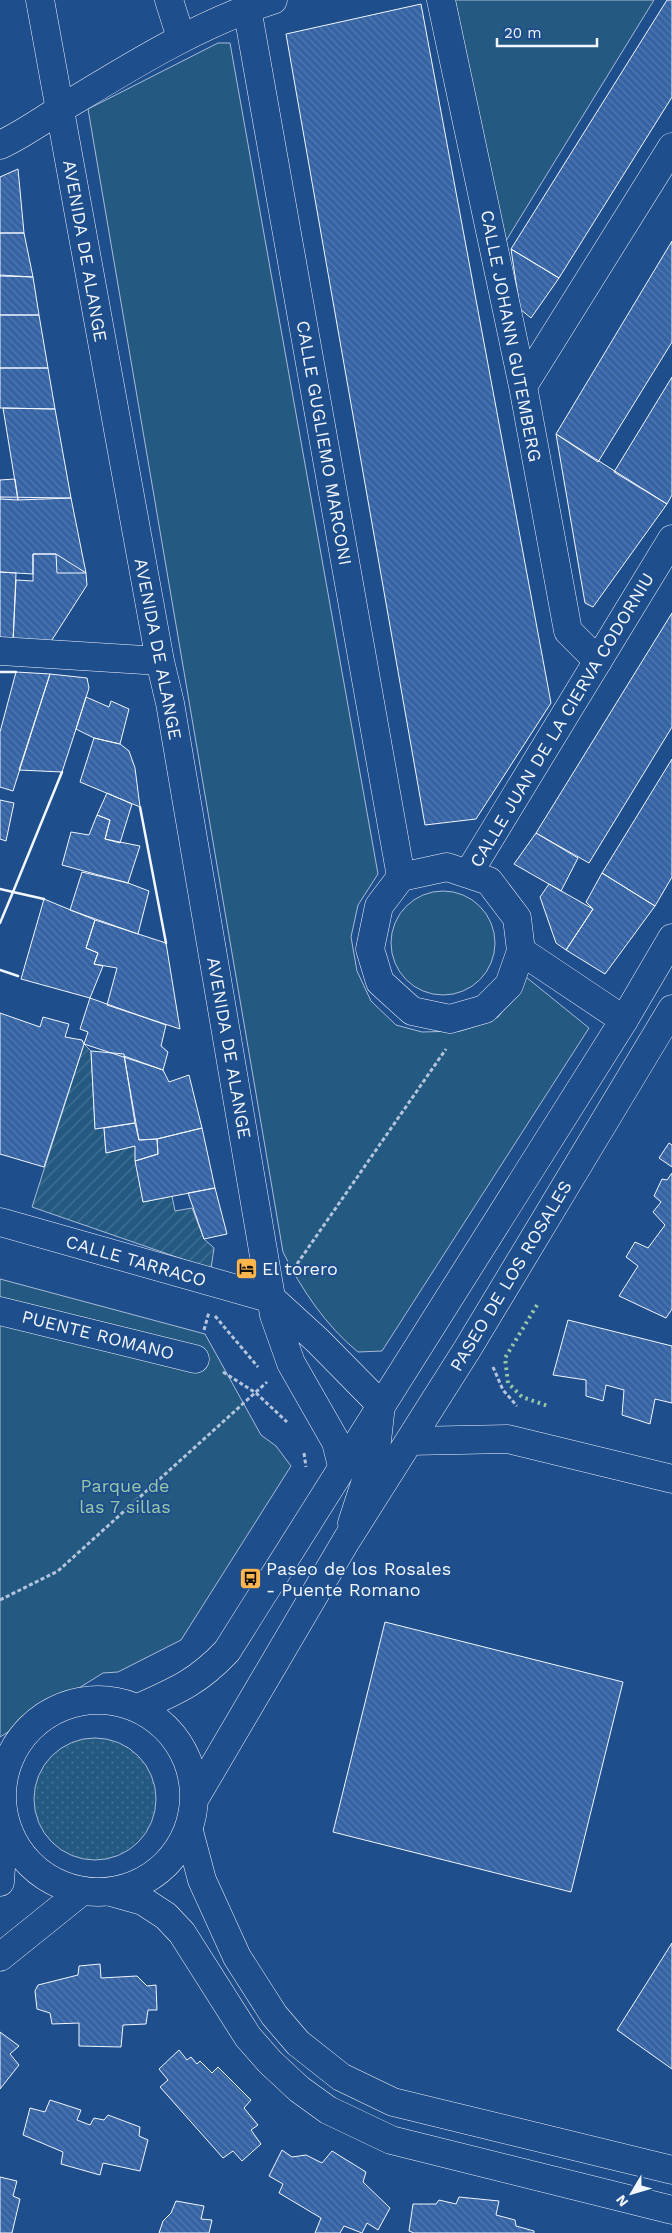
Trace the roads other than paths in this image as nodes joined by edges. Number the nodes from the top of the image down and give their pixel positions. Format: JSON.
{"nodes":[{"id":1,"x":40,"y":0,"type":"edge"},
{"id":2,"x":168,"y":0,"type":"edge"},
{"id":3,"x":273,"y":0,"type":"edge"},
{"id":4,"x":441,"y":0,"type":"edge"},
{"id":5,"x":247,"y":8,"type":"junction"},
{"id":6,"x":181,"y":38,"type":"junction"},
{"id":7,"x":59,"y":110,"type":"junction"},
{"id":8,"x":0,"y":145,"type":"edge"},
{"id":9,"x":672,"y":147,"type":"edge"},
{"id":10,"x":523,"y":386,"type":"junction"},
{"id":11,"x":672,"y":539,"type":"edge"},
{"id":12,"x":0,"y":650,"type":"edge"},
{"id":13,"x":160,"y":661,"type":"junction"},
{"id":14,"x":598,"y":661,"type":"junction"},
{"id":15,"x":468,"y":874,"type":"junction"},
{"id":16,"x":401,"y":877,"type":"junction"},
{"id":17,"x":672,"y":938,"type":"edge"},
{"id":18,"x":521,"y":951,"type":"junction"},
{"id":19,"x":672,"y":1009,"type":"edge"},
{"id":20,"x":624,"y":1020,"type":"junction"},
{"id":21,"x":0,"y":1222,"type":"edge"},
{"id":22,"x":272,"y":1299,"type":"junction"},
{"id":23,"x":0,"y":1311,"type":"edge"},
{"id":24,"x":195,"y":1359,"type":"road end"},
{"id":25,"x":381,"y":1405,"type":"junction"},
{"id":26,"x":410,"y":1441,"type":"junction"},
{"id":27,"x":342,"y":1466,"type":"junction"},
{"id":28,"x":672,"y":1479,"type":"edge"},
{"id":29,"x":346,"y":1541,"type":"junction"},
{"id":30,"x":138,"y":1708,"type":"junction"},
{"id":31,"x":195,"y":1798,"type":"junction"},
{"id":32,"x":5,"y":1819,"type":"junction"},
{"id":33,"x":189,"y":1831,"type":"junction"},
{"id":34,"x":0,"y":1882,"type":"edge"},
{"id":35,"x":82,"y":1891,"type":"junction"},
{"id":36,"x":112,"y":1892,"type":"junction"},
{"id":37,"x":0,"y":1957,"type":"edge"},
{"id":38,"x":672,"y":2170,"type":"edge"},
{"id":39,"x":672,"y":2210,"type":"edge"}],
"edges":[{"from":1,"to":7,"type":"street","name":"AVENIDA DE ALANGE"},
{"from":2,"to":6,"type":"street"},
{"from":3,"to":5,"type":"street"},
{"from":4,"to":10,"type":"street","name":"CALLE JOHANN GUTEMBERG"},
{"from":5,"to":6,"type":"street"},
{"from":5,"to":16,"type":"street","name":"CALLE GUGLIEMO MARCONI"},
{"from":6,"to":7,"type":"street"},
{"from":7,"to":8,"type":"street"},
{"from":7,"to":13,"type":"street","name":"AVENIDA DE ALANGE"},
{"from":9,"to":10,"type":"street"},
{"from":10,"to":14,"type":"street","name":"CALLE JOHANN GUTEMBERG"},
{"from":11,"to":14,"type":"street","name":"CALLE JUAN DE LA CIERVA CODORNIU"},
{"from":12,"to":13,"type":"street"},
{"from":13,"to":22,"type":"street","name":"AVENIDA DE ALANGE"},
{"from":14,"to":15,"type":"street","name":"CALLE JUAN DE LA CIERVA CODORNIU"},
{"from":15,"to":16,"type":"street"},
{"from":15,"to":18,"type":"street"},
{"from":16,"to":18,"type":"street"},
{"from":17,"to":20,"type":"street","name":"PASEO DE LOS ROSALES"},
{"from":18,"to":20,"type":"street"},
{"from":19,"to":26,"type":"street","name":"PASEO DE LOS ROSALES"},
{"from":20,"to":25,"type":"street","name":"PASEO DE LOS ROSALES"},
{"from":21,"to":22,"type":"street","name":"CALLE TARRACO"},
{"from":22,"to":25,"type":"street"},
{"from":22,"to":27,"type":"street","name":"AVENIDA DE ALANGE"},
{"from":23,"to":24,"type":"street","name":"PUENTE ROMANO"},
{"from":25,"to":27,"type":"street","name":"PASEO DE LOS ROSALES"},
{"from":25,"to":29,"type":"street","name":"PASEO DE LOS ROSALES"},
{"from":26,"to":28,"type":"street"},
{"from":26,"to":29,"type":"street","name":"PASEO DE LOS ROSALES"},
{"from":27,"to":30,"type":"street","name":"PASEO DE LOS ROSALES"},
{"from":29,"to":31,"type":"street","name":"PASEO DE LOS ROSALES"},
{"from":30,"to":31,"type":"street"},
{"from":30,"to":32,"type":"street"},
{"from":31,"to":33,"type":"street"},
{"from":32,"to":34,"type":"street"},
{"from":32,"to":35,"type":"street"},
{"from":33,"to":36,"type":"street"},
{"from":33,"to":38,"type":"street"},
{"from":35,"to":36,"type":"street"},
{"from":35,"to":37,"type":"street"},
{"from":36,"to":39,"type":"street"}]}
